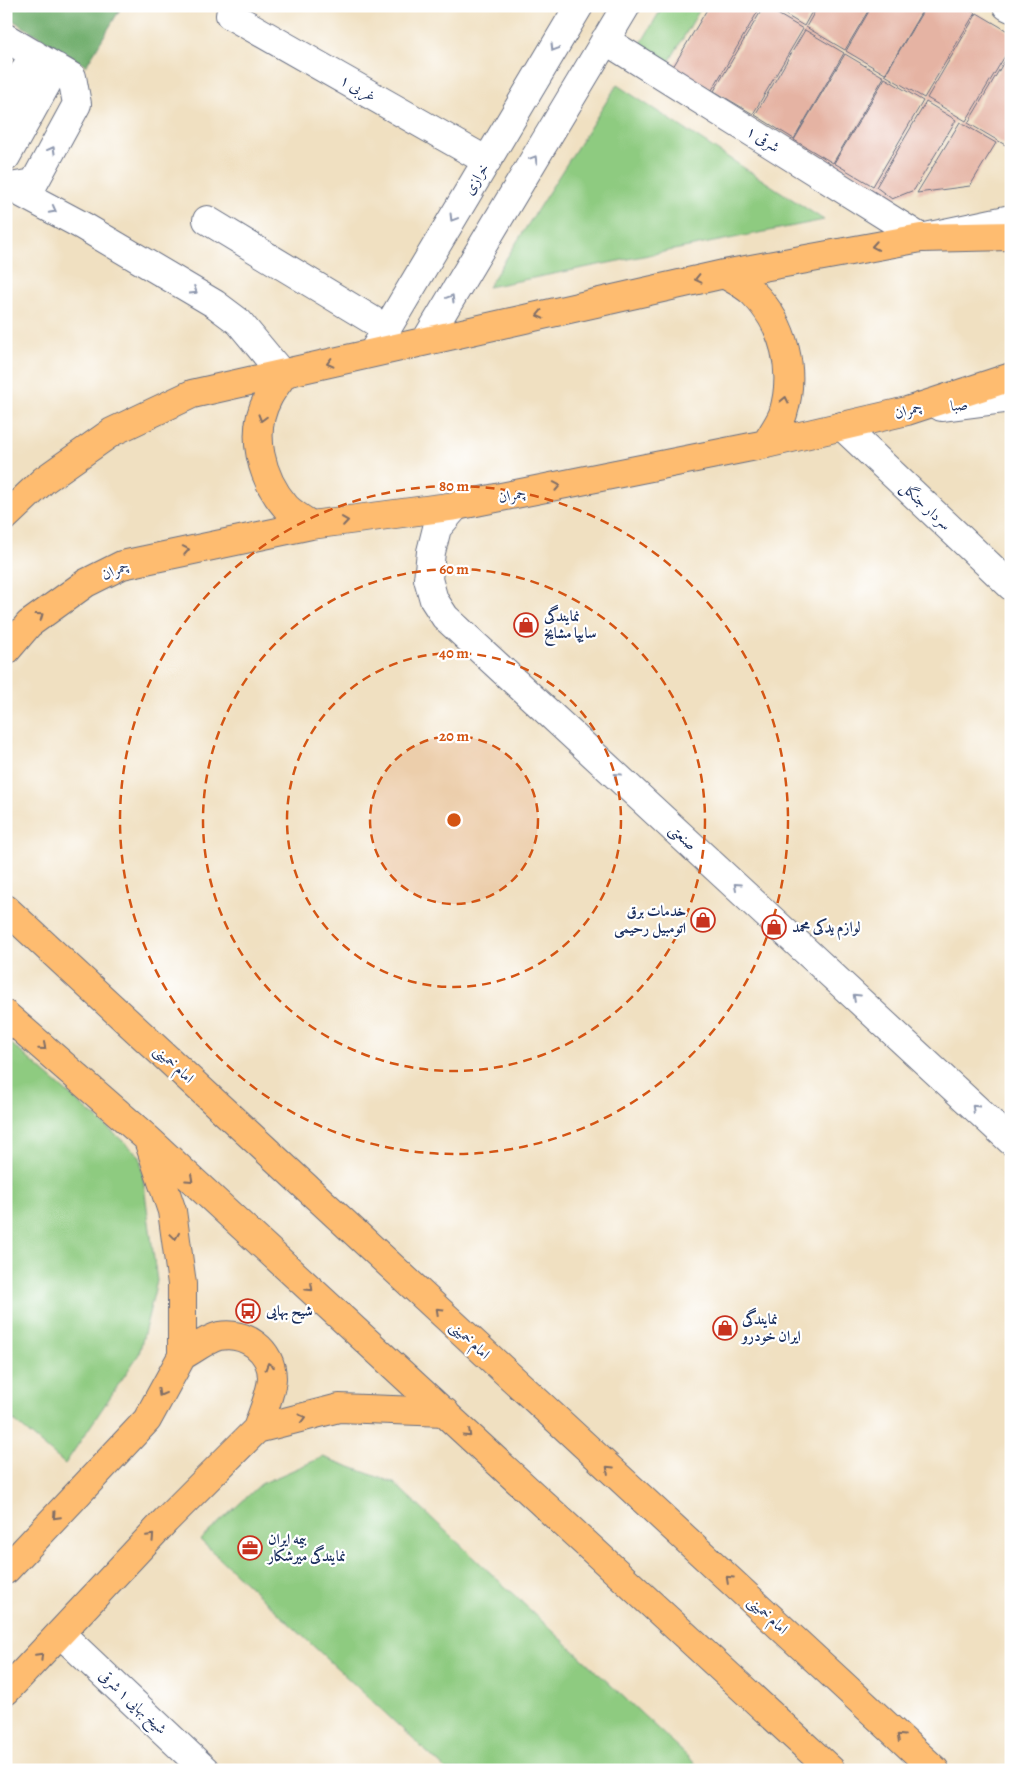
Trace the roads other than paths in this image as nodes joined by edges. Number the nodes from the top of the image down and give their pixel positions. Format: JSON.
{"nodes":[{"id":1,"x":579,"y":6,"type":"edge"},
{"id":2,"x":626,"y":6,"type":"edge"},
{"id":3,"x":1007,"y":6,"type":"edge"},
{"id":4,"x":1011,"y":8,"type":"edge"},
{"id":5,"x":230,"y":15,"type":"dead end"},
{"id":6,"x":605,"y":40,"type":"junction"},
{"id":7,"x":23,"y":50,"type":"edge"},
{"id":8,"x":6,"y":103,"type":"edge"},
{"id":9,"x":6,"y":157,"type":"edge"},
{"id":10,"x":486,"y":161,"type":"junction"},
{"id":11,"x":8,"y":186,"type":"edge"},
{"id":12,"x":1011,"y":219,"type":"edge"},
{"id":13,"x":207,"y":220,"type":"dead end"},
{"id":14,"x":1011,"y":236,"type":"edge"},
{"id":15,"x":921,"y":238,"type":"junction"},
{"id":16,"x":724,"y":274,"type":"junction"},
{"id":17,"x":387,"y":329,"type":"junction"},
{"id":18,"x":426,"y":340,"type":"junction"},
{"id":19,"x":373,"y":352,"type":"junction"},
{"id":20,"x":283,"y":375,"type":"junction"},
{"id":21,"x":1011,"y":377,"type":"edge"},
{"id":22,"x":1011,"y":398,"type":"edge"},
{"id":23,"x":907,"y":411,"type":"junction"},
{"id":24,"x":842,"y":426,"type":"junction"},
{"id":25,"x":766,"y":444,"type":"junction"},
{"id":26,"x":456,"y":506,"type":"junction"},
{"id":27,"x":6,"y":516,"type":"edge"},
{"id":28,"x":311,"y":526,"type":"junction"},
{"id":29,"x":1011,"y":586,"type":"edge"},
{"id":30,"x":6,"y":652,"type":"edge"},
{"id":31,"x":8,"y":908,"type":"edge"},
{"id":32,"x":6,"y":1015,"type":"edge"},
{"id":33,"x":148,"y":1139,"type":"junction"},
{"id":34,"x":1011,"y":1141,"type":"edge"},
{"id":35,"x":182,"y":1356,"type":"junction"},
{"id":36,"x":445,"y":1412,"type":"junction"},
{"id":37,"x":257,"y":1429,"type":"junction"},
{"id":38,"x":6,"y":1570,"type":"edge"},
{"id":39,"x":61,"y":1634,"type":"junction"},
{"id":40,"x":6,"y":1691,"type":"edge"},
{"id":41,"x":205,"y":1770,"type":"edge"},
{"id":42,"x":831,"y":1770,"type":"edge"},
{"id":43,"x":935,"y":1770,"type":"edge"}],
"edges":[{"from":1,"to":10,"type":"street","name":"خرازی","one_way":true},
{"from":2,"to":6,"type":"street"},
{"from":3,"to":4,"type":"street"},
{"from":5,"to":10,"type":"street","name":"۱ غربی"},
{"from":6,"to":15,"type":"street","name":"۱ شرقی"},
{"from":18,"to":6,"type":"street","one_way":true},
{"from":7,"to":8,"type":"street"},
{"from":7,"to":9,"type":"street"},
{"from":11,"to":7,"type":"street","one_way":true},
{"from":10,"to":17,"type":"street","name":"خرازی","one_way":true},
{"from":11,"to":20,"type":"street","one_way":true},
{"from":12,"to":15,"type":"street"},
{"from":13,"to":17,"type":"street"},
{"from":14,"to":15,"type":"main road"},
{"from":15,"to":16,"type":"main road","one_way":true},
{"from":16,"to":18,"type":"main road","one_way":true},
{"from":25,"to":16,"type":"main road","one_way":true},
{"from":17,"to":19,"type":"street","name":"خرازی"},
{"from":18,"to":19,"type":"main road"},
{"from":19,"to":20,"type":"main road","one_way":true},
{"from":20,"to":27,"type":"main road"},
{"from":20,"to":28,"type":"main road","one_way":true},
{"from":21,"to":23,"type":"main road","name":"چمران"},
{"from":22,"to":23,"type":"street","name":"صبا"},
{"from":23,"to":24,"type":"main road","name":"چمران"},
{"from":24,"to":25,"type":"main road","name":"چمران"},
{"from":24,"to":29,"type":"street","name":"سردار جنگل"},
{"from":26,"to":25,"type":"main road","name":"چمران","one_way":true},
{"from":28,"to":26,"type":"main road","name":"چمران","one_way":true},
{"from":34,"to":26,"type":"street","name":"صنعتی","one_way":true},
{"from":30,"to":28,"type":"main road","name":"چمران","one_way":true},
{"from":43,"to":31,"type":"main road","name":"امام خمینی","one_way":true},
{"from":32,"to":33,"type":"main road","one_way":true},
{"from":33,"to":35,"type":"main road","one_way":true},
{"from":33,"to":36,"type":"main road","one_way":true},
{"from":37,"to":35,"type":"main road","one_way":true},
{"from":35,"to":38,"type":"main road","one_way":true},
{"from":37,"to":36,"type":"main road","one_way":true},
{"from":36,"to":42,"type":"main road","one_way":true},
{"from":39,"to":37,"type":"main road","one_way":true},
{"from":40,"to":39,"type":"main road","one_way":true},
{"from":39,"to":41,"type":"street","name":"شیخ بهایی ۱ شرقی"}]}
